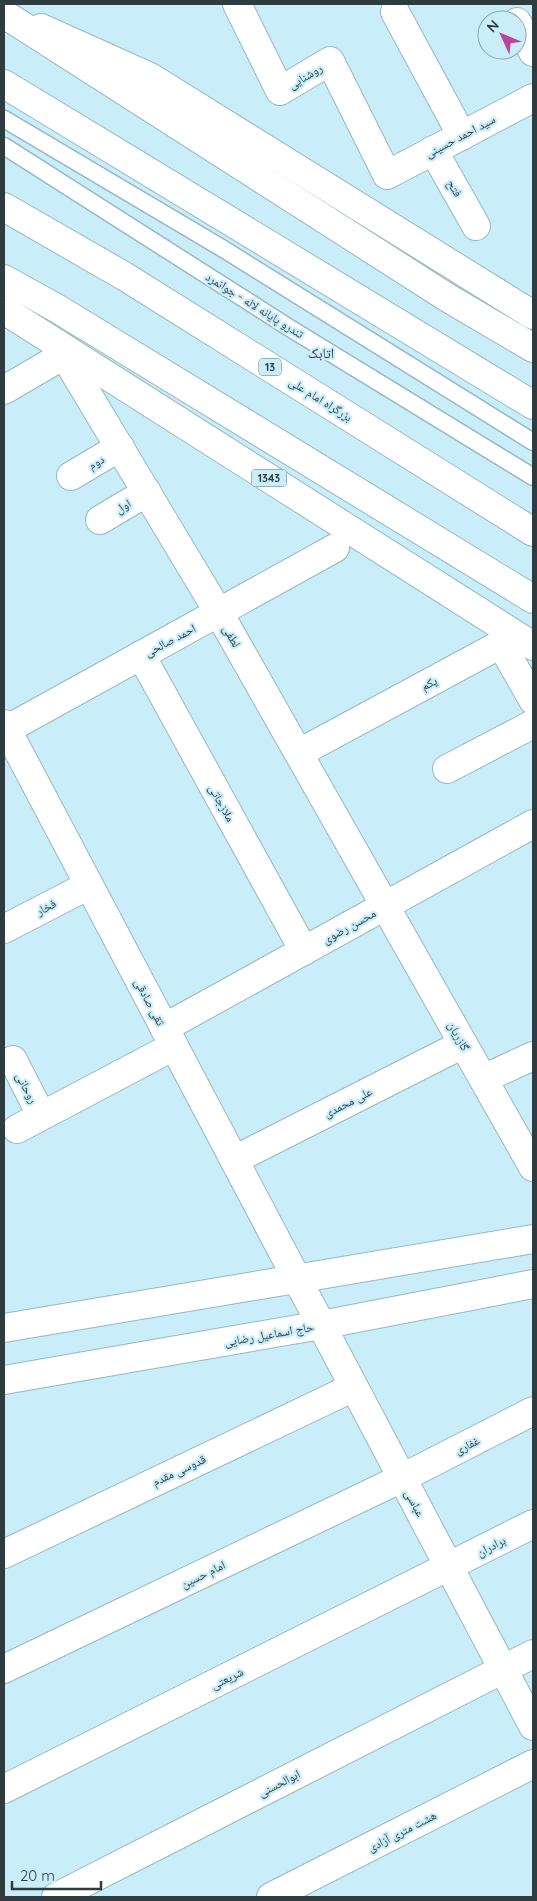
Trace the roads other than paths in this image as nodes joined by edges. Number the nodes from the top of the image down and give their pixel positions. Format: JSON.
{"nodes":[{"id":1,"x":237,"y":4,"type":"edge"},
{"id":2,"x":395,"y":12,"type":"dead end"},
{"id":3,"x":4,"y":13,"type":"edge"},
{"id":4,"x":527,"y":40,"type":"edge"},
{"id":5,"x":533,"y":52,"type":"edge"},
{"id":6,"x":4,"y":84,"type":"edge"},
{"id":7,"x":533,"y":98,"type":"edge"},
{"id":8,"x":4,"y":119,"type":"edge"},
{"id":9,"x":462,"y":136,"type":"junction"},
{"id":10,"x":4,"y":146,"type":"edge"},
{"id":11,"x":433,"y":150,"type":"junction"},
{"id":12,"x":387,"y":175,"type":"joint"},
{"id":13,"x":4,"y":207,"type":"edge"},
{"id":14,"x":476,"y":226,"type":"dead end"},
{"id":15,"x":4,"y":279,"type":"edge"},
{"id":16,"x":4,"y":310,"type":"edge"},
{"id":17,"x":533,"y":315,"type":"edge"},
{"id":18,"x":533,"y":348,"type":"edge"},
{"id":19,"x":4,"y":390,"type":"edge"},
{"id":20,"x":533,"y":405,"type":"edge"},
{"id":21,"x":533,"y":442,"type":"edge"},
{"id":22,"x":120,"y":447,"type":"junction"},
{"id":23,"x":71,"y":476,"type":"dead end"},
{"id":24,"x":533,"y":477,"type":"edge"},
{"id":25,"x":147,"y":492,"type":"junction"},
{"id":26,"x":100,"y":520,"type":"dead end"},
{"id":27,"x":533,"y":532,"type":"edge"},
{"id":28,"x":335,"y":548,"type":"dead end"},
{"id":29,"x":533,"y":599,"type":"edge"},
{"id":30,"x":219,"y":613,"type":"junction"},
{"id":31,"x":533,"y":646,"type":"edge"},
{"id":32,"x":141,"y":655,"type":"junction"},
{"id":33,"x":533,"y":700,"type":"edge"},
{"id":34,"x":533,"y":724,"type":"edge"},
{"id":35,"x":5,"y":728,"type":"edge"},
{"id":36,"x":299,"y":753,"type":"junction"},
{"id":37,"x":447,"y":769,"type":"dead end"},
{"id":38,"x":533,"y":824,"type":"edge"},
{"id":39,"x":88,"y":885,"type":"junction"},
{"id":40,"x":386,"y":906,"type":"junction"},
{"id":41,"x":4,"y":929,"type":"edge"},
{"id":42,"x":304,"y":951,"type":"junction"},
{"id":43,"x":169,"y":1037,"type":"junction"},
{"id":44,"x":463,"y":1044,"type":"junction"},
{"id":45,"x":533,"y":1056,"type":"edge"},
{"id":46,"x":13,"y":1060,"type":"dead end"},
{"id":47,"x":483,"y":1079,"type":"junction"},
{"id":48,"x":41,"y":1115,"type":"junction"},
{"id":49,"x":17,"y":1129,"type":"dead end"},
{"id":50,"x":234,"y":1160,"type":"junction"},
{"id":51,"x":533,"y":1167,"type":"edge"},
{"id":52,"x":533,"y":1239,"type":"edge"},
{"id":53,"x":297,"y":1280,"type":"junction"},
{"id":54,"x":533,"y":1284,"type":"edge"},
{"id":55,"x":321,"y":1325,"type":"junction"},
{"id":56,"x":4,"y":1328,"type":"edge"},
{"id":57,"x":4,"y":1380,"type":"edge"},
{"id":58,"x":354,"y":1387,"type":"junction"},
{"id":59,"x":533,"y":1412,"type":"edge"},
{"id":60,"x":402,"y":1478,"type":"junction"},
{"id":61,"x":533,"y":1524,"type":"edge"},
{"id":62,"x":4,"y":1554,"type":"edge"},
{"id":63,"x":449,"y":1567,"type":"junction"},
{"id":64,"x":533,"y":1654,"type":"edge"},
{"id":65,"x":503,"y":1669,"type":"junction"},
{"id":66,"x":4,"y":1670,"type":"edge"},
{"id":67,"x":533,"y":1726,"type":"edge"},
{"id":68,"x":533,"y":1764,"type":"edge"},
{"id":69,"x":4,"y":1789,"type":"edge"},
{"id":70,"x":56,"y":1897,"type":"edge"},
{"id":71,"x":271,"y":1897,"type":"edge"}],
"edges":[{"from":1,"to":12,"type":"main road","name":"روشنایی"},
{"from":2,"to":9,"type":"main road"},
{"from":3,"to":17,"type":"main road"},
{"from":3,"to":18,"type":"main road"},
{"from":4,"to":5,"type":"main road"},
{"from":6,"to":20,"type":"main road"},
{"from":7,"to":9,"type":"main road","name":"سید احمد حسینی"},
{"from":8,"to":21,"type":"lane"},
{"from":9,"to":11,"type":"main road","name":"سید احمد حسینی"},
{"from":10,"to":24,"type":"lane","name":"تندرو پایانه لاله - جوانمرد"},
{"from":11,"to":12,"type":"main road","name":"سید احمد حسینی"},
{"from":11,"to":14,"type":"main road","name":"فتح"},
{"from":13,"to":27,"type":"main road","name":"بزرگراه امام علی","number":"13"},
{"from":15,"to":29,"type":"main road","number":"1343"},
{"from":16,"to":31,"type":"main road","number":"1343"},
{"from":19,"to":22,"type":"main road","name":"لطفی"},
{"from":22,"to":23,"type":"main road","name":"دوم"},
{"from":22,"to":25,"type":"main road","name":"لطفی"},
{"from":25,"to":26,"type":"main road","name":"اول"},
{"from":25,"to":30,"type":"main road","name":"لطفی"},
{"from":28,"to":30,"type":"main road","name":"احمد صالحی"},
{"from":30,"to":32,"type":"main road","name":"احمد صالحی"},
{"from":30,"to":36,"type":"main road","name":"لطفی"},
{"from":32,"to":35,"type":"main road","name":"احمد صالحی"},
{"from":32,"to":42,"type":"main road","name":"ملازجاتی"},
{"from":33,"to":36,"type":"main road","name":"یکم"},
{"from":34,"to":37,"type":"main road"},
{"from":35,"to":39,"type":"main road","name":"تقی صادقی"},
{"from":36,"to":40,"type":"main road","name":"لطفی"},
{"from":38,"to":40,"type":"main road","name":"محسن رضوی"},
{"from":39,"to":41,"type":"main road","name":"فخار"},
{"from":39,"to":43,"type":"main road","name":"تقی صادقی"},
{"from":40,"to":42,"type":"main road","name":"محسن رضوی"},
{"from":40,"to":44,"type":"main road","name":"گازریان"},
{"from":42,"to":43,"type":"main road","name":"محسن رضوی"},
{"from":43,"to":48,"type":"main road","name":"محسن رضوی"},
{"from":43,"to":50,"type":"main road","name":"تقی صادقی"},
{"from":44,"to":47,"type":"main road","name":"گازریان"},
{"from":44,"to":50,"type":"main road","name":"علی محمدی"},
{"from":45,"to":47,"type":"main road"},
{"from":46,"to":48,"type":"main road","name":"روحانی"},
{"from":47,"to":51,"type":"main road","name":"گازریان"},
{"from":48,"to":49,"type":"main road","name":"محسن رضوی"},
{"from":50,"to":53,"type":"main road","name":"تقی صادقی"},
{"from":52,"to":53,"type":"main road"},
{"from":53,"to":55,"type":"main road","name":"عباسی"},
{"from":53,"to":56,"type":"main road"},
{"from":54,"to":55,"type":"main road","name":"حاج اسماعیل رضایی"},
{"from":55,"to":57,"type":"main road","name":"حاج اسماعیل رضایی"},
{"from":55,"to":58,"type":"main road","name":"عباسی"},
{"from":58,"to":60,"type":"main road","name":"عباسی"},
{"from":58,"to":62,"type":"main road","name":"قدوسی مقدم"},
{"from":59,"to":60,"type":"main road","name":"غفاری"},
{"from":60,"to":63,"type":"main road","name":"عباسی"},
{"from":60,"to":66,"type":"main road","name":"امام حسین"},
{"from":61,"to":63,"type":"main road","name":"برادران"},
{"from":63,"to":65,"type":"main road","name":"عباسی"},
{"from":63,"to":69,"type":"main road","name":"شریعتی"},
{"from":64,"to":65,"type":"main road","name":"ابوالحسنی"},
{"from":65,"to":67,"type":"main road","name":"عباسی"},
{"from":65,"to":70,"type":"main road","name":"ابوالحسنی"},
{"from":68,"to":71,"type":"main road","name":"هشت متری آزادی"}]}
